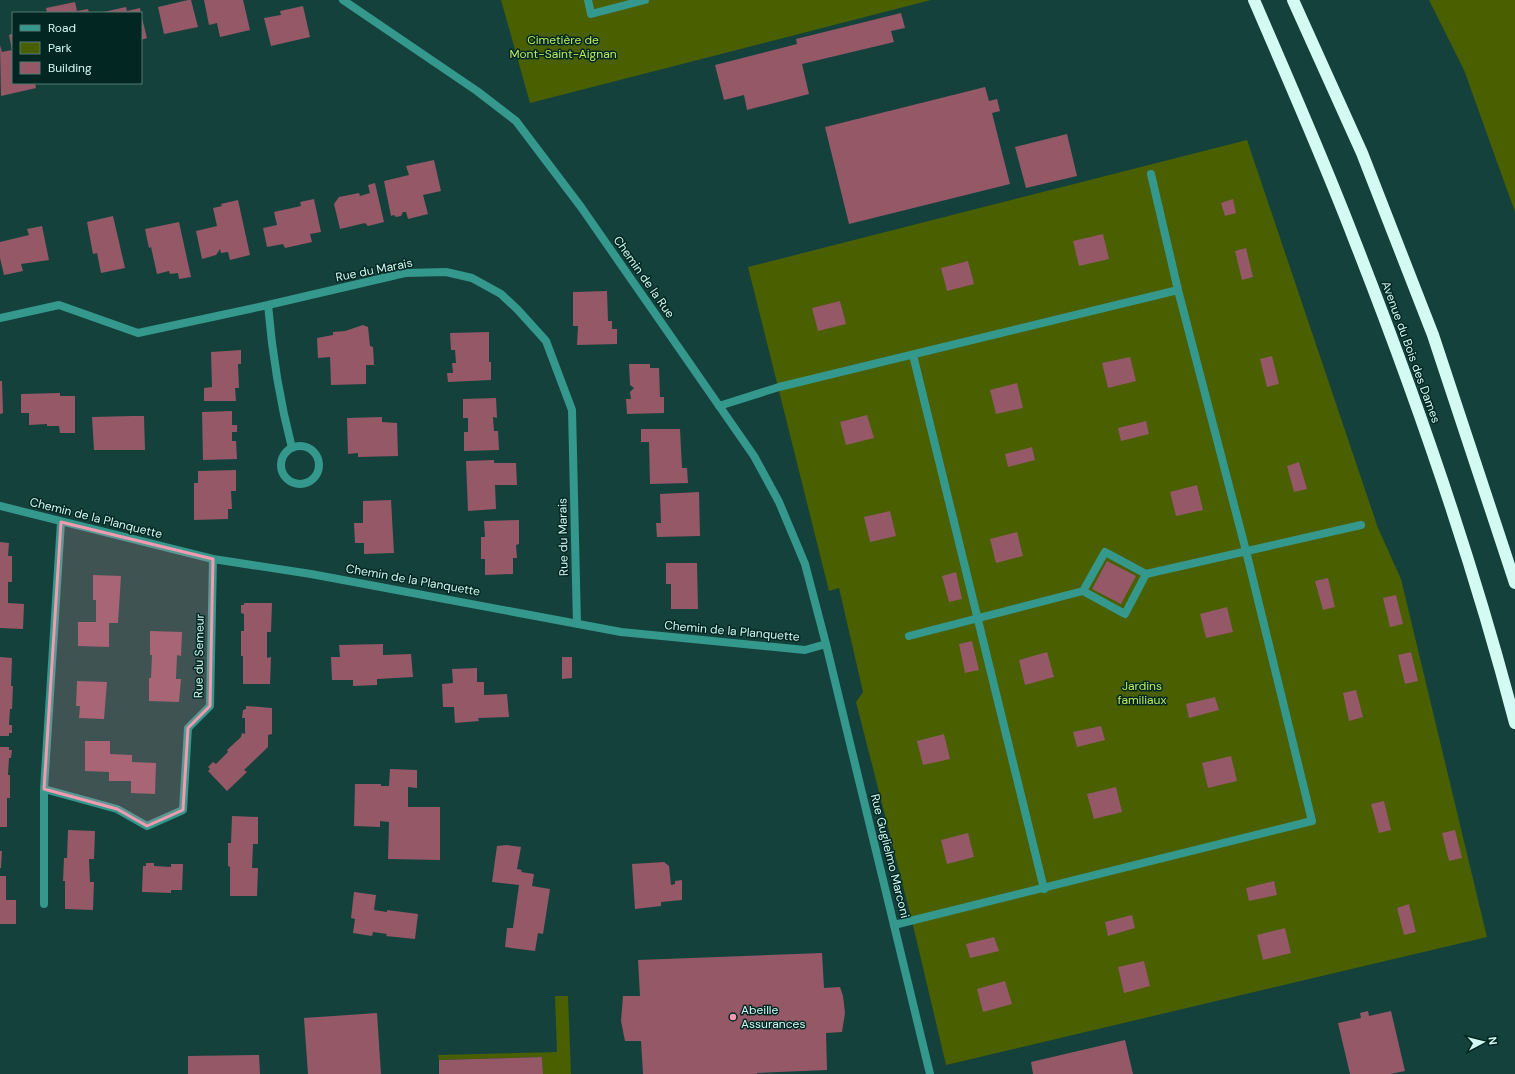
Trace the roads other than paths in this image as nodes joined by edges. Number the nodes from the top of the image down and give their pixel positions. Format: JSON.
{"nodes":[{"id":1,"x":344,"y":0,"type":"edge"},
{"id":2,"x":588,"y":0,"type":"edge"},
{"id":3,"x":645,"y":0,"type":"edge"},
{"id":4,"x":1254,"y":0,"type":"edge"},
{"id":5,"x":1293,"y":0,"type":"edge"},
{"id":6,"x":1151,"y":174,"type":"dead end"},
{"id":7,"x":1178,"y":290,"type":"junction"},
{"id":8,"x":268,"y":305,"type":"junction"},
{"id":9,"x":0,"y":318,"type":"edge"},
{"id":10,"x":913,"y":355,"type":"junction"},
{"id":11,"x":719,"y":406,"type":"junction"},
{"id":12,"x":292,"y":448,"type":"junction"},
{"id":13,"x":0,"y":506,"type":"edge"},
{"id":14,"x":61,"y":522,"type":"junction"},
{"id":15,"x":1361,"y":525,"type":"dead end"},
{"id":16,"x":1246,"y":551,"type":"junction"},
{"id":17,"x":213,"y":560,"type":"junction"},
{"id":18,"x":1146,"y":574,"type":"junction"},
{"id":19,"x":1515,"y":583,"type":"edge"},
{"id":20,"x":1083,"y":591,"type":"junction"},
{"id":21,"x":978,"y":618,"type":"junction"},
{"id":22,"x":577,"y":624,"type":"junction"},
{"id":23,"x":909,"y":636,"type":"dead end"},
{"id":24,"x":826,"y":644,"type":"junction"},
{"id":25,"x":1515,"y":723,"type":"edge"},
{"id":26,"x":44,"y":790,"type":"junction"},
{"id":27,"x":1044,"y":889,"type":"junction"},
{"id":28,"x":44,"y":904,"type":"dead end"},
{"id":29,"x":894,"y":925,"type":"junction"},
{"id":30,"x":930,"y":1074,"type":"edge"}],
"edges":[{"from":1,"to":11,"type":"street","name":"Chemin de la Rue"},
{"from":2,"to":3,"type":"street"},
{"from":4,"to":25,"type":"highway","name":"Avenue du Bois des Dames"},
{"from":5,"to":19,"type":"highway","name":"Avenue du Bois des Dames"},
{"from":6,"to":7,"type":"street"},
{"from":7,"to":10,"type":"street"},
{"from":7,"to":16,"type":"street"},
{"from":8,"to":9,"type":"street","name":"Rue du Marais"},
{"from":8,"to":12,"type":"street"},
{"from":8,"to":22,"type":"street","name":"Rue du Marais"},
{"from":10,"to":11,"type":"street"},
{"from":10,"to":21,"type":"street"},
{"from":11,"to":24,"type":"street","name":"Chemin de la Rue"},
{"from":12,"to":12,"type":"street"},
{"from":13,"to":14,"type":"street","name":"Chemin de la Planquette"},
{"from":14,"to":17,"type":"street","name":"Chemin de la Planquette"},
{"from":14,"to":26,"type":"street"},
{"from":15,"to":16,"type":"street"},
{"from":16,"to":18,"type":"street"},
{"from":16,"to":27,"type":"street"},
{"from":17,"to":22,"type":"street","name":"Chemin de la Planquette"},
{"from":17,"to":26,"type":"street","name":"Rue du Semeur"},
{"from":18,"to":20,"type":"street"},
{"from":18,"to":20,"type":"street"},
{"from":20,"to":21,"type":"street"},
{"from":21,"to":23,"type":"street"},
{"from":21,"to":27,"type":"street"},
{"from":22,"to":24,"type":"street","name":"Chemin de la Planquette"},
{"from":24,"to":29,"type":"street","name":"Rue Guglielmo Marconi"},
{"from":26,"to":28,"type":"street"},
{"from":27,"to":29,"type":"street"},
{"from":29,"to":30,"type":"street","name":"Rue Guglielmo Marconi"}]}
